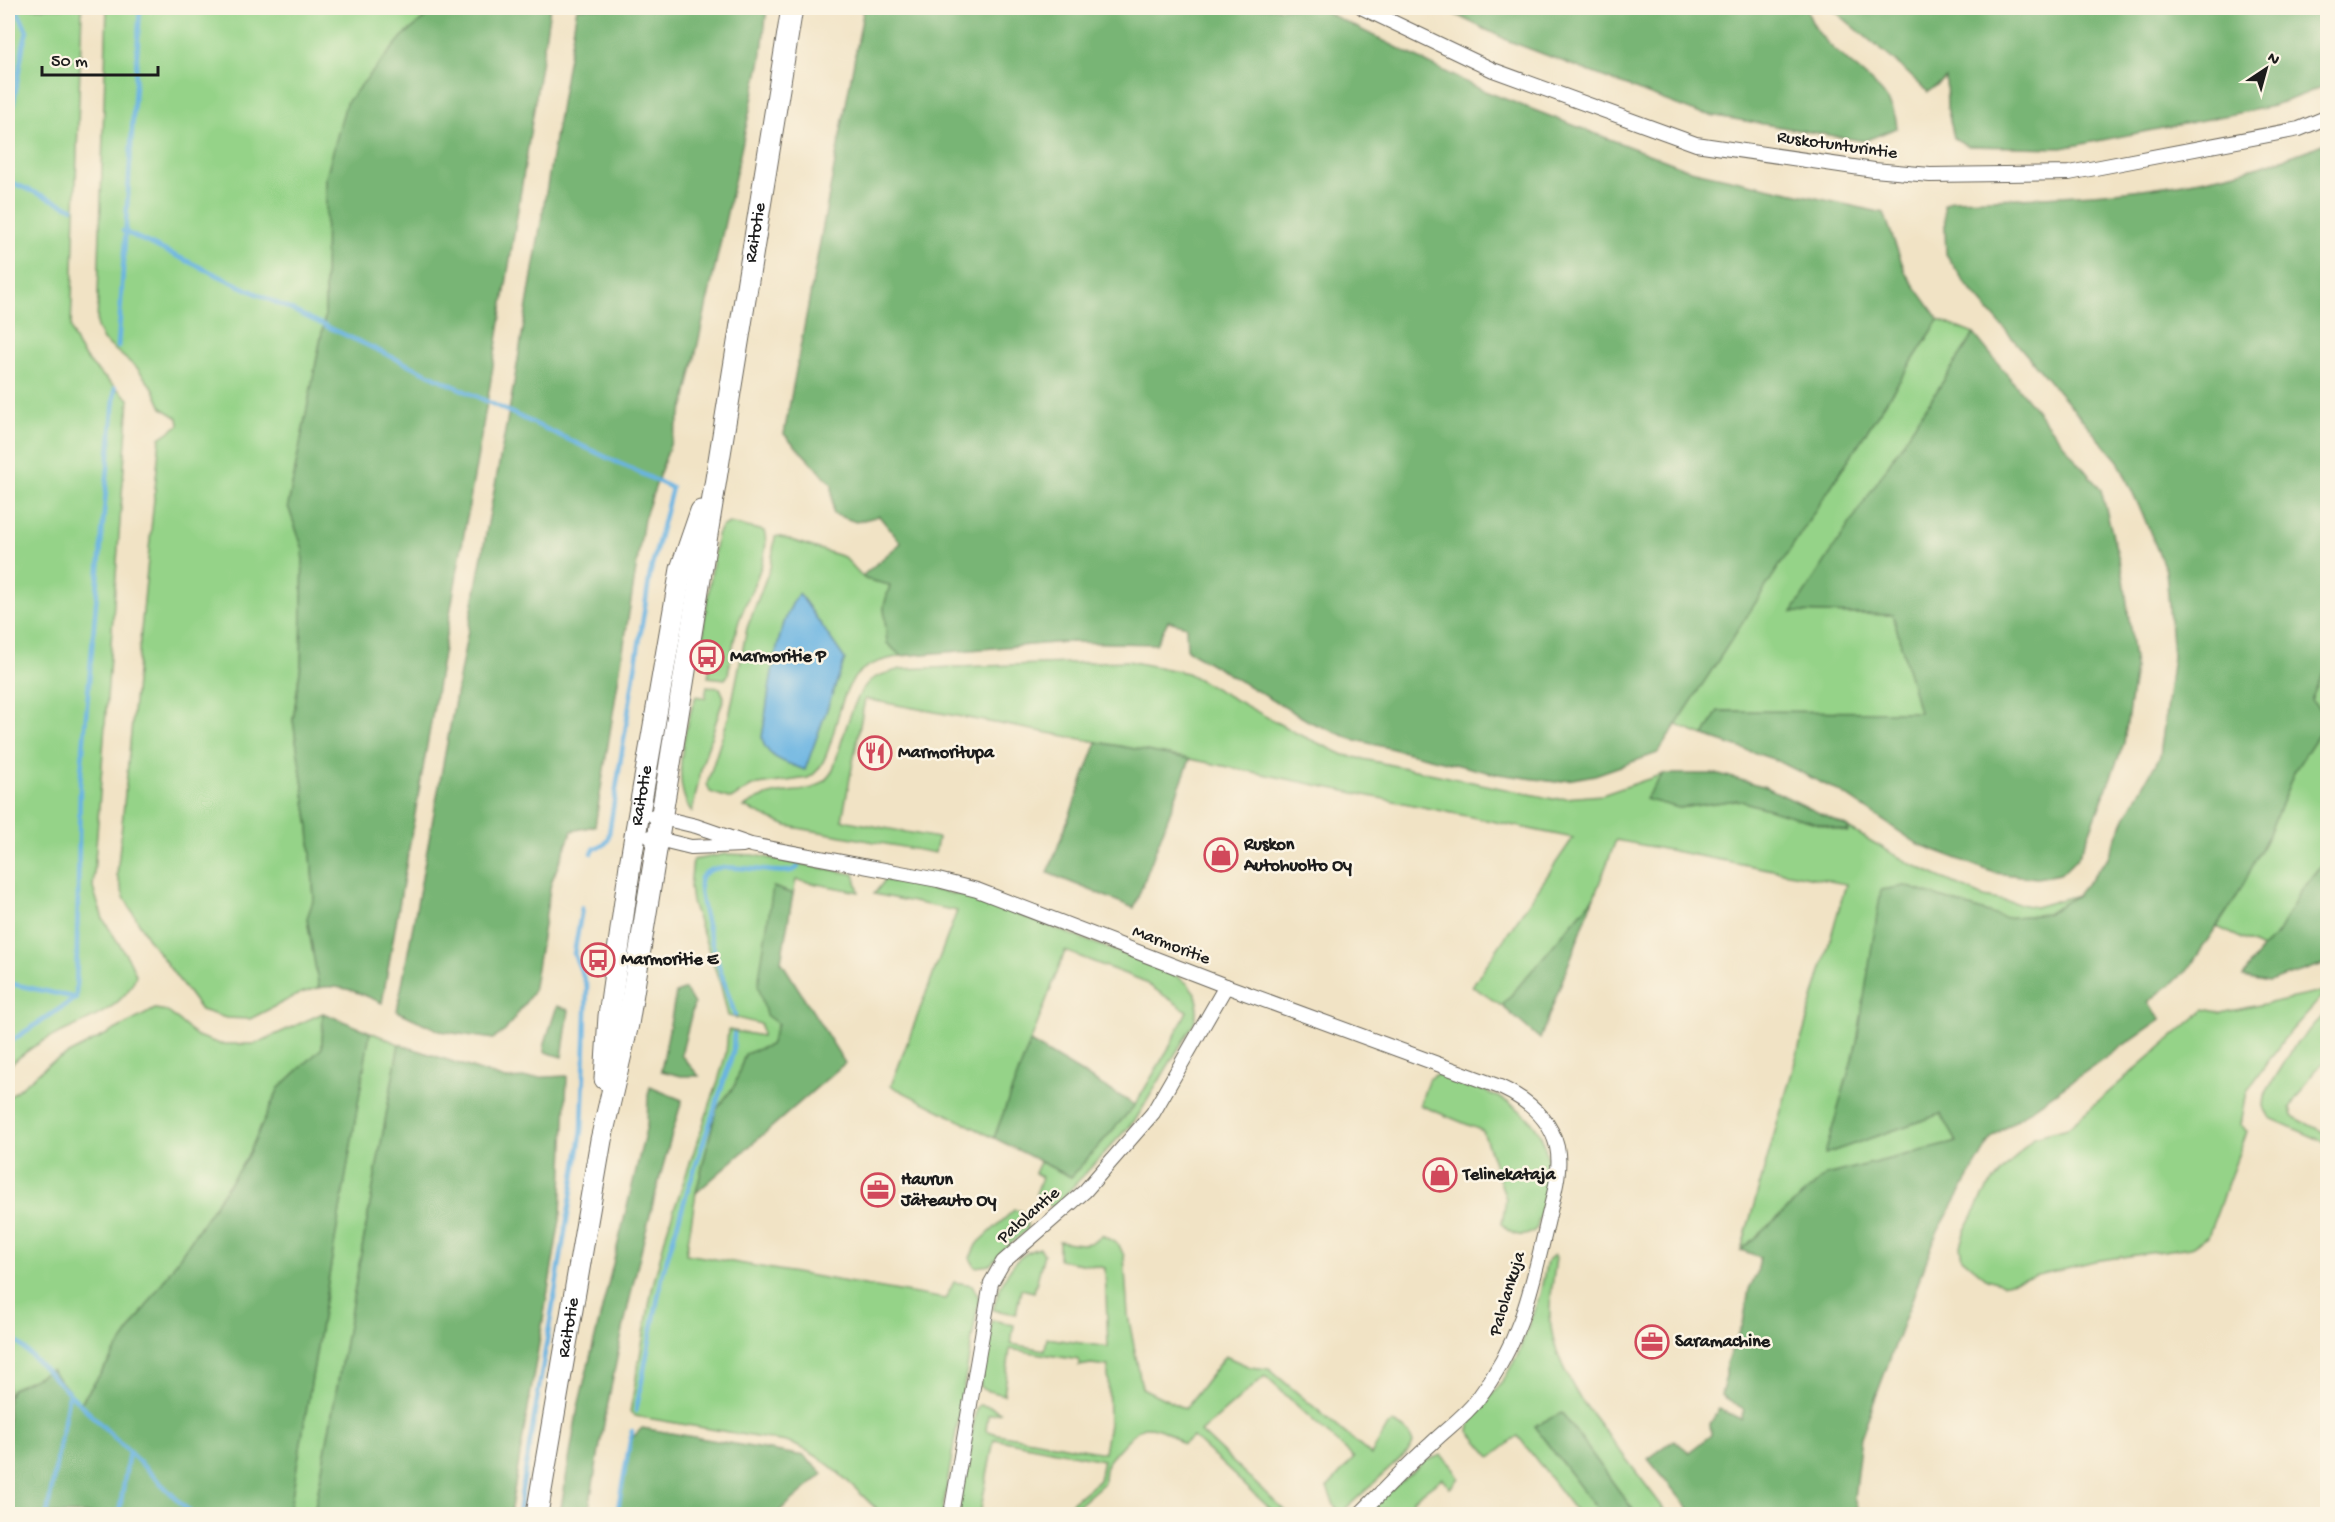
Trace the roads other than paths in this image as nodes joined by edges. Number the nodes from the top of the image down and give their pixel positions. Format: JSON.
{"nodes":[{"id":1,"x":792,"y":8,"type":"edge"},
{"id":2,"x":1363,"y":8,"type":"edge"},
{"id":3,"x":2328,"y":117,"type":"edge"},
{"id":4,"x":718,"y":456,"type":"junction"},
{"id":5,"x":640,"y":813,"type":"junction"},
{"id":6,"x":662,"y":818,"type":"junction"},
{"id":7,"x":636,"y":835,"type":"junction"},
{"id":8,"x":657,"y":839,"type":"junction"},
{"id":9,"x":751,"y":845,"type":"junction"},
{"id":10,"x":1226,"y":986,"type":"junction"},
{"id":11,"x":1553,"y":1136,"type":"joint"},
{"id":12,"x":601,"y":1140,"type":"junction"},
{"id":13,"x":537,"y":1515,"type":"edge"},
{"id":14,"x":951,"y":1515,"type":"edge"},
{"id":15,"x":1360,"y":1515,"type":"edge"}],
"edges":[{"from":1,"to":4,"type":"main road","name":"Raitotie"},
{"from":2,"to":3,"type":"street","name":"Ruskotunturintie"},
{"from":4,"to":5,"type":"main road","name":"Raitotie"},
{"from":4,"to":6,"type":"main road","name":"Raitotie"},
{"from":5,"to":6,"type":"street","name":"Marmoritie"},
{"from":5,"to":7,"type":"main road","name":"Raitotie"},
{"from":6,"to":8,"type":"main road","name":"Raitotie"},
{"from":6,"to":9,"type":"street","name":"Marmoritie"},
{"from":7,"to":8,"type":"street","name":"Marmoritie"},
{"from":7,"to":12,"type":"main road","name":"Raitotie"},
{"from":8,"to":9,"type":"street","name":"Marmoritie"},
{"from":8,"to":12,"type":"main road","name":"Raitotie"},
{"from":9,"to":10,"type":"street","name":"Marmoritie"},
{"from":10,"to":11,"type":"street","name":"Marmoritie"},
{"from":10,"to":14,"type":"street","name":"Palolantie"},
{"from":11,"to":15,"type":"street","name":"Palolankuja"},
{"from":12,"to":13,"type":"main road","name":"Raitotie"}]}
